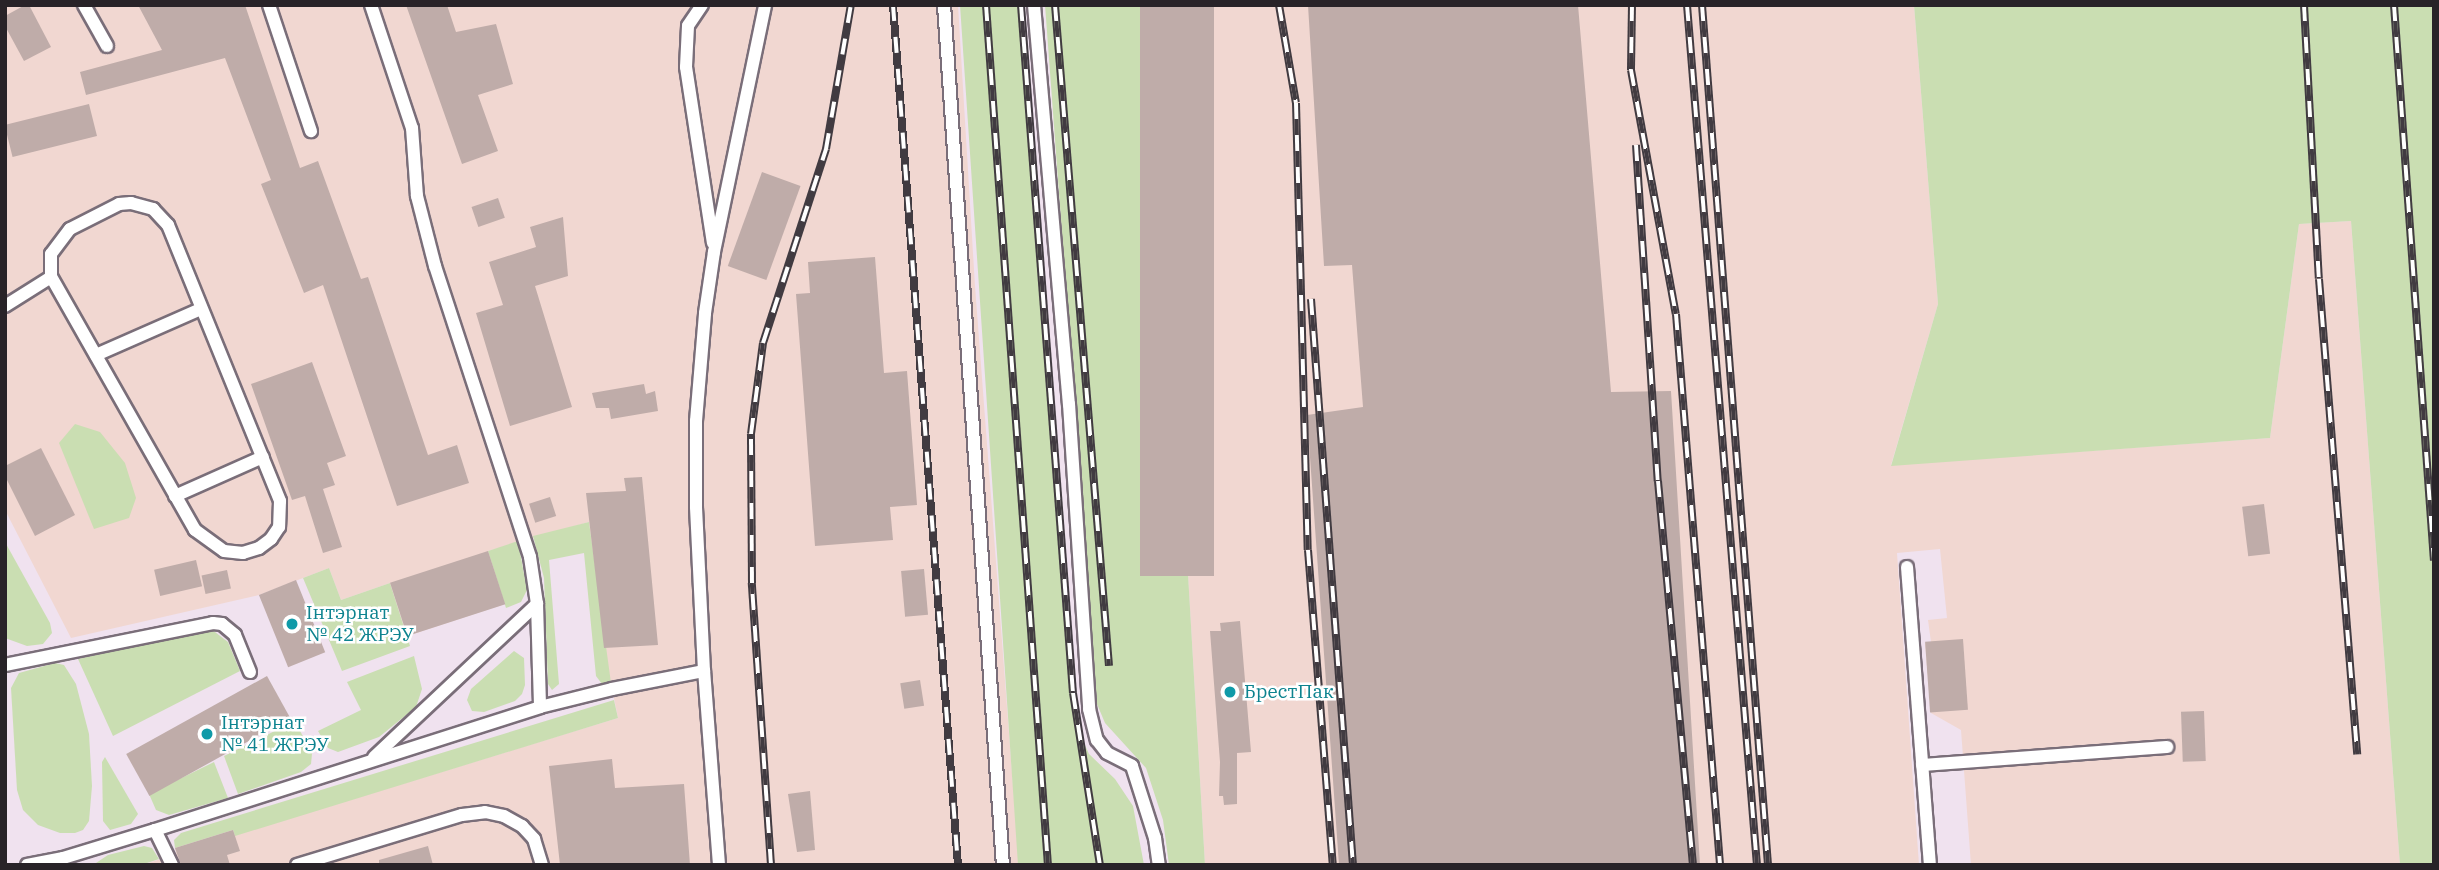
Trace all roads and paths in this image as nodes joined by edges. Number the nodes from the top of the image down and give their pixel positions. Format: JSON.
{"nodes":[{"id":1,"x":84,"y":5,"type":"edge"},
{"id":2,"x":269,"y":5,"type":"edge"},
{"id":3,"x":371,"y":5,"type":"edge"},
{"id":4,"x":702,"y":5,"type":"edge"},
{"id":5,"x":765,"y":5,"type":"edge"},
{"id":6,"x":944,"y":5,"type":"edge"},
{"id":7,"x":1034,"y":5,"type":"edge"},
{"id":8,"x":107,"y":46,"type":"dead end"},
{"id":9,"x":311,"y":131,"type":"dead end"},
{"id":10,"x":714,"y":252,"type":"junction"},
{"id":11,"x":51,"y":276,"type":"junction"},
{"id":12,"x":5,"y":306,"type":"edge"},
{"id":13,"x":201,"y":309,"type":"junction"},
{"id":14,"x":96,"y":355,"type":"junction"},
{"id":15,"x":262,"y":457,"type":"junction"},
{"id":16,"x":175,"y":496,"type":"junction"},
{"id":17,"x":1907,"y":567,"type":"dead end"},
{"id":18,"x":537,"y":604,"type":"junction"},
{"id":19,"x":5,"y":665,"type":"edge"},
{"id":20,"x":704,"y":671,"type":"junction"},
{"id":21,"x":250,"y":672,"type":"dead end"},
{"id":22,"x":540,"y":707,"type":"junction"},
{"id":23,"x":2166,"y":747,"type":"dead end"},
{"id":24,"x":370,"y":761,"type":"junction"},
{"id":25,"x":1922,"y":765,"type":"junction"},
{"id":26,"x":155,"y":830,"type":"junction"},
{"id":27,"x":27,"y":865,"type":"edge"},
{"id":28,"x":172,"y":865,"type":"edge"},
{"id":29,"x":297,"y":865,"type":"edge"},
{"id":30,"x":542,"y":865,"type":"edge"},
{"id":31,"x":719,"y":865,"type":"edge"},
{"id":32,"x":1003,"y":865,"type":"edge"},
{"id":33,"x":1159,"y":865,"type":"edge"},
{"id":34,"x":1930,"y":865,"type":"edge"}],
"edges":[{"from":1,"to":8,"type":"lane"},
{"from":2,"to":9,"type":"lane"},
{"from":3,"to":18,"type":"lane"},
{"from":4,"to":10,"type":"lane"},
{"from":5,"to":10,"type":"lane"},
{"from":6,"to":32,"type":"lane"},
{"from":7,"to":33,"type":"lane"},
{"from":10,"to":20,"type":"lane"},
{"from":11,"to":12,"type":"lane"},
{"from":11,"to":13,"type":"lane"},
{"from":11,"to":14,"type":"lane"},
{"from":13,"to":14,"type":"lane"},
{"from":13,"to":15,"type":"lane"},
{"from":14,"to":16,"type":"lane"},
{"from":15,"to":16,"type":"lane"},
{"from":15,"to":16,"type":"lane"},
{"from":17,"to":25,"type":"lane"},
{"from":18,"to":22,"type":"lane"},
{"from":18,"to":24,"type":"lane"},
{"from":19,"to":21,"type":"lane"},
{"from":20,"to":22,"type":"lane"},
{"from":20,"to":31,"type":"lane"},
{"from":22,"to":24,"type":"lane"},
{"from":23,"to":25,"type":"lane"},
{"from":24,"to":26,"type":"lane"},
{"from":25,"to":34,"type":"lane"},
{"from":26,"to":27,"type":"lane"},
{"from":26,"to":28,"type":"lane"},
{"from":29,"to":30,"type":"lane"}]}
